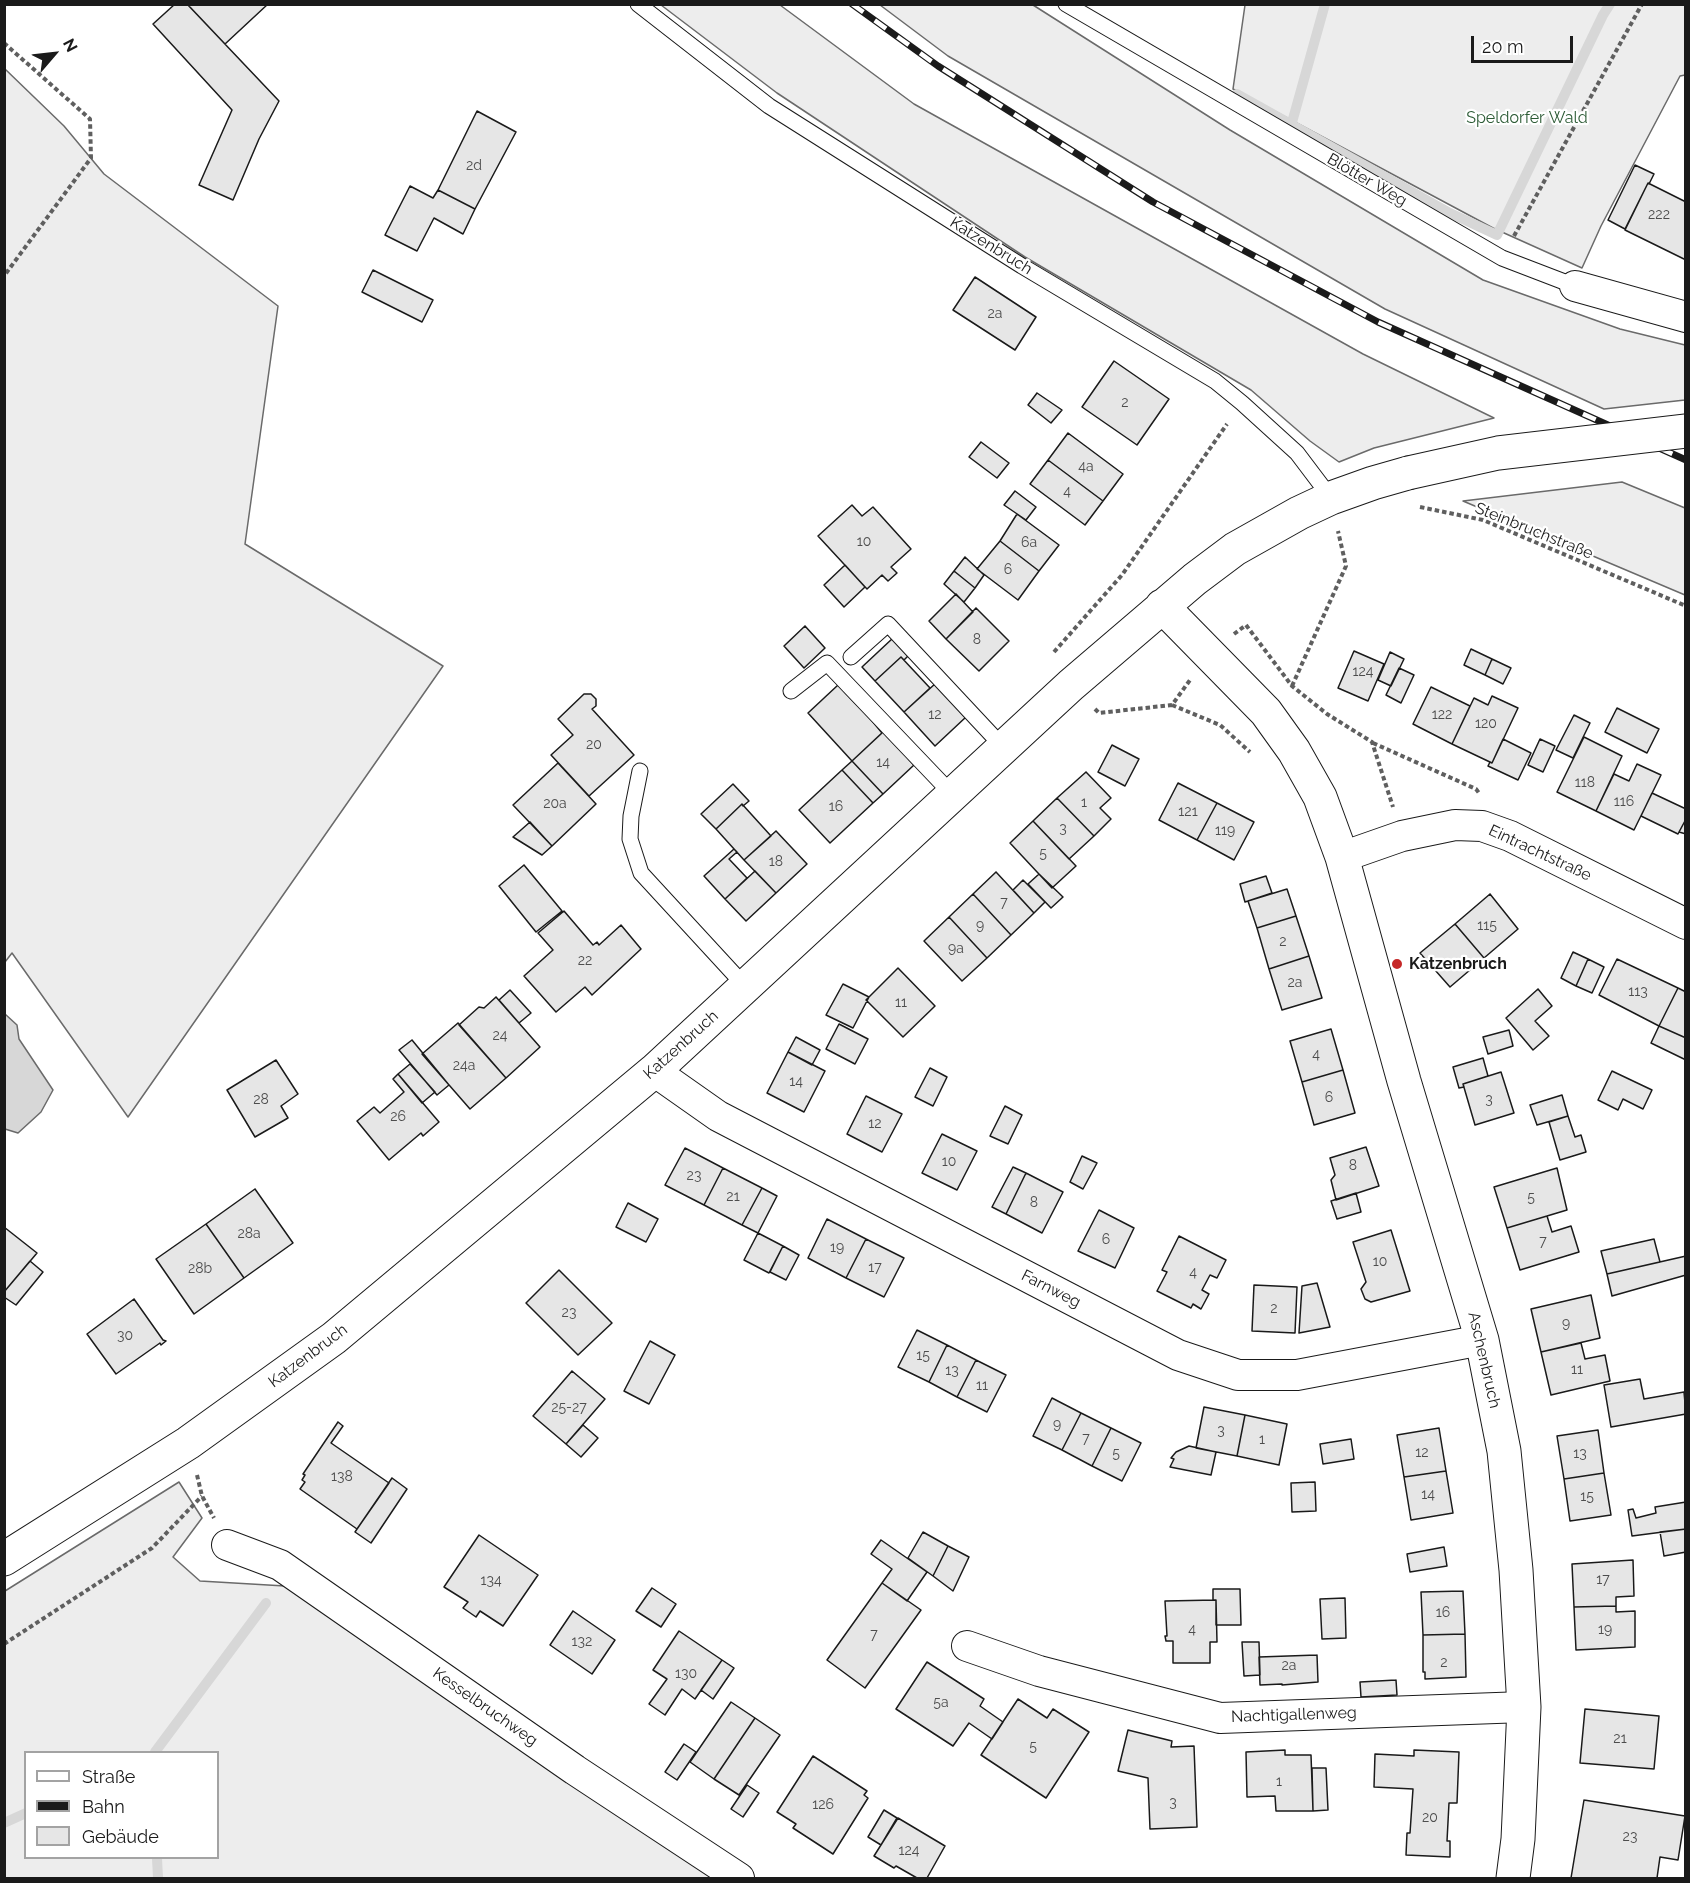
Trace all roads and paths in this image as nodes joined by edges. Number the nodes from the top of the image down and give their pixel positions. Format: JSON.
{"nodes":[{"id":1,"x":638,"y":4,"type":"edge"},
{"id":2,"x":1066,"y":4,"type":"edge"},
{"id":3,"x":1642,"y":4,"type":"edge"},
{"id":4,"x":4,"y":43,"type":"edge"},
{"id":5,"x":1502,"y":258,"type":"junction"},
{"id":6,"x":4,"y":276,"type":"edge"},
{"id":7,"x":1575,"y":286,"type":"joint"},
{"id":8,"x":1686,"y":317,"type":"edge"},
{"id":9,"x":1686,"y":432,"type":"edge"},
{"id":10,"x":1373,"y":483,"type":"junction"},
{"id":11,"x":1330,"y":498,"type":"junction"},
{"id":12,"x":1162,"y":606,"type":"junction"},
{"id":13,"x":1686,"y":606,"type":"edge"},
{"id":14,"x":1209,"y":654,"type":"junction"},
{"id":15,"x":851,"y":657,"type":"dead end"},
{"id":16,"x":1292,"y":686,"type":"junction"},
{"id":17,"x":791,"y":691,"type":"dead end"},
{"id":18,"x":1172,"y":705,"type":"dead end"},
{"id":19,"x":1372,"y":742,"type":"junction"},
{"id":20,"x":1004,"y":747,"type":"junction"},
{"id":21,"x":1253,"y":754,"type":"dead end"},
{"id":22,"x":640,"y":771,"type":"dead end"},
{"id":23,"x":952,"y":794,"type":"junction"},
{"id":24,"x":1402,"y":836,"type":"junction"},
{"id":25,"x":1510,"y":836,"type":"junction"},
{"id":26,"x":1342,"y":857,"type":"junction"},
{"id":27,"x":1686,"y":924,"type":"edge"},
{"id":28,"x":745,"y":986,"type":"junction"},
{"id":29,"x":654,"y":1071,"type":"junction"},
{"id":30,"x":1482,"y":1340,"type":"junction"},
{"id":31,"x":202,"y":1496,"type":"dead end"},
{"id":32,"x":227,"y":1545,"type":"dead end"},
{"id":33,"x":4,"y":1559,"type":"edge"},
{"id":34,"x":4,"y":1644,"type":"edge"},
{"id":35,"x":967,"y":1646,"type":"dead end"},
{"id":36,"x":1524,"y":1707,"type":"junction"},
{"id":37,"x":739,"y":1878,"type":"edge"},
{"id":38,"x":1513,"y":1878,"type":"edge"}],
"edges":[{"from":1,"to":11,"type":"lane","name":"Katzenbruch"},
{"from":2,"to":5,"type":"lane","name":"Blötter Weg"},
{"from":3,"to":5,"type":"path"},
{"from":4,"to":6,"type":"path"},
{"from":5,"to":7,"type":"lane","name":"Blötter Weg"},
{"from":7,"to":8,"type":"street","name":"Blötter Weg"},
{"from":9,"to":10,"type":"street","name":"Katzenbruch","bridge":true},
{"from":10,"to":11,"type":"street","name":"Katzenbruch"},
{"from":10,"to":13,"type":"path","name":"Steinbruchstraße"},
{"from":11,"to":12,"type":"street","name":"Katzenbruch"},
{"from":11,"to":16,"type":"path"},
{"from":12,"to":14,"type":"street"},
{"from":12,"to":20,"type":"street","name":"Katzenbruch"},
{"from":14,"to":16,"type":"path"},
{"from":14,"to":26,"type":"street"},
{"from":15,"to":20,"type":"lane"},
{"from":16,"to":19,"type":"path"},
{"from":17,"to":23,"type":"lane"},
{"from":18,"to":21,"type":"path"},
{"from":19,"to":24,"type":"path"},
{"from":19,"to":25,"type":"path"},
{"from":20,"to":23,"type":"street","name":"Katzenbruch"},
{"from":22,"to":28,"type":"lane"},
{"from":23,"to":28,"type":"street","name":"Katzenbruch"},
{"from":24,"to":25,"type":"street","name":"Eintrachtstraße"},
{"from":24,"to":26,"type":"street","name":"Eintrachtstraße"},
{"from":25,"to":27,"type":"street","name":"Eintrachtstraße"},
{"from":26,"to":30,"type":"street","name":"Aschenbruch"},
{"from":28,"to":29,"type":"street","name":"Katzenbruch"},
{"from":29,"to":30,"type":"street","name":"Farnweg"},
{"from":29,"to":33,"type":"street","name":"Katzenbruch"},
{"from":30,"to":36,"type":"street","name":"Aschenbruch"},
{"from":31,"to":34,"type":"path"},
{"from":32,"to":37,"type":"street","name":"Kesselbruchweg"},
{"from":35,"to":36,"type":"street","name":"Nachtigallenweg"},
{"from":36,"to":38,"type":"street","name":"Aschenbruch"}]}
